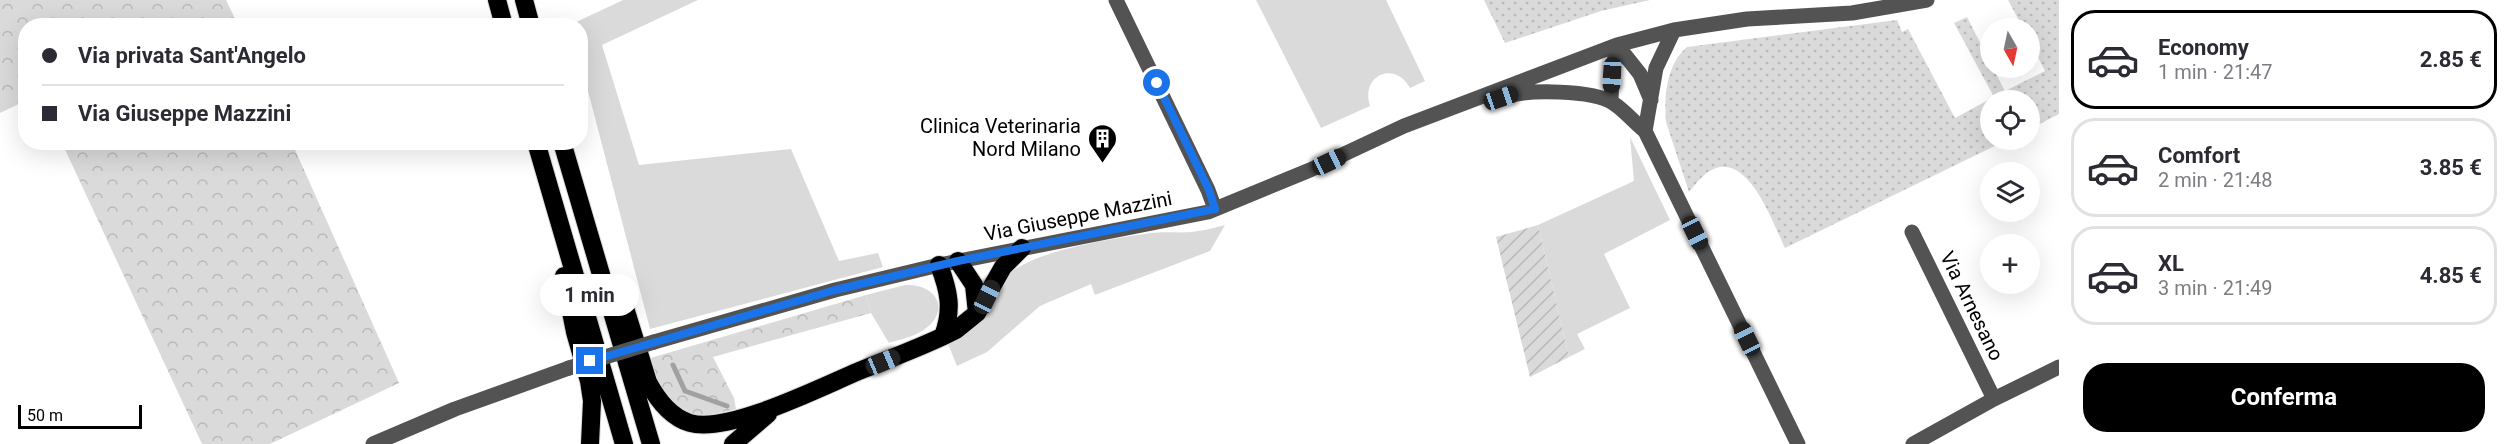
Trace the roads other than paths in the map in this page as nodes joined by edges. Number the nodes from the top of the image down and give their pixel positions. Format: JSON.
{"nodes":[{"id":1,"x":496,"y":0,"type":"edge"},
{"id":2,"x":524,"y":0,"type":"edge"},
{"id":3,"x":1116,"y":0,"type":"edge"},
{"id":4,"x":1927,"y":0,"type":"edge"},
{"id":5,"x":502,"y":18,"type":"edge"},
{"id":6,"x":529,"y":18,"type":"edge"},
{"id":7,"x":1674,"y":30,"type":"junction"},
{"id":8,"x":1617,"y":45,"type":"junction"},
{"id":9,"x":1611,"y":101,"type":"junction"},
{"id":10,"x":1652,"y":103,"type":"junction"},
{"id":11,"x":1404,"y":126,"type":"junction"},
{"id":12,"x":1645,"y":131,"type":"junction"},
{"id":13,"x":538,"y":150,"type":"edge"},
{"id":14,"x":564,"y":150,"type":"edge"},
{"id":15,"x":1215,"y":209,"type":"junction"},
{"id":16,"x":558,"y":224,"type":"junction"},
{"id":17,"x":1912,"y":232,"type":"dead end"},
{"id":18,"x":1022,"y":248,"type":"junction"},
{"id":19,"x":958,"y":261,"type":"junction"},
{"id":20,"x":939,"y":265,"type":"junction"},
{"id":21,"x":603,"y":284,"type":"junction"},
{"id":22,"x":977,"y":313,"type":"junction"},
{"id":23,"x":943,"y":336,"type":"junction"},
{"id":24,"x":2059,"y":367,"type":"edge"},
{"id":25,"x":1994,"y":399,"type":"junction"},
{"id":26,"x":782,"y":404,"type":"junction"},
{"id":27,"x":373,"y":444,"type":"edge"},
{"id":28,"x":590,"y":444,"type":"edge"},
{"id":29,"x":624,"y":444,"type":"edge"},
{"id":30,"x":651,"y":444,"type":"edge"},
{"id":31,"x":733,"y":444,"type":"edge"},
{"id":32,"x":1798,"y":444,"type":"edge"},
{"id":33,"x":1912,"y":444,"type":"edge"}],
"edges":[{"from":1,"to":5,"type":"highway"},
{"from":2,"to":6,"type":"highway"},
{"from":3,"to":15,"type":"street"},
{"from":4,"to":7,"type":"street","name":"Via Giuseppe Mazzini"},
{"from":7,"to":8,"type":"street","name":"Via Giuseppe Mazzini"},
{"from":7,"to":10,"type":"street"},
{"from":8,"to":9,"type":"street"},
{"from":8,"to":10,"type":"street"},
{"from":8,"to":11,"type":"street","name":"Via Giuseppe Mazzini"},
{"from":9,"to":11,"type":"street"},
{"from":9,"to":12,"type":"street"},
{"from":10,"to":12,"type":"street"},
{"from":11,"to":15,"type":"street","name":"Via Giuseppe Mazzini"},
{"from":12,"to":32,"type":"street"},
{"from":13,"to":16,"type":"highway"},
{"from":14,"to":21,"type":"highway"},
{"from":15,"to":18,"type":"street","name":"Via Giuseppe Mazzini"},
{"from":16,"to":28,"type":"highway"},
{"from":16,"to":29,"type":"highway"},
{"from":17,"to":25,"type":"street","name":"Via Arnesano"},
{"from":18,"to":19,"type":"street","name":"Via Giuseppe Mazzini"},
{"from":18,"to":22,"type":"highway"},
{"from":19,"to":20,"type":"street","name":"Via Giuseppe Mazzini"},
{"from":19,"to":22,"type":"highway"},
{"from":20,"to":23,"type":"highway"},
{"from":20,"to":27,"type":"street","name":"Via Giuseppe Mazzini","bridge":true},
{"from":21,"to":26,"type":"highway"},
{"from":21,"to":30,"type":"highway"},
{"from":22,"to":23,"type":"highway"},
{"from":23,"to":26,"type":"highway"},
{"from":24,"to":25,"type":"street"},
{"from":25,"to":33,"type":"street"},
{"from":26,"to":31,"type":"highway"}]}
